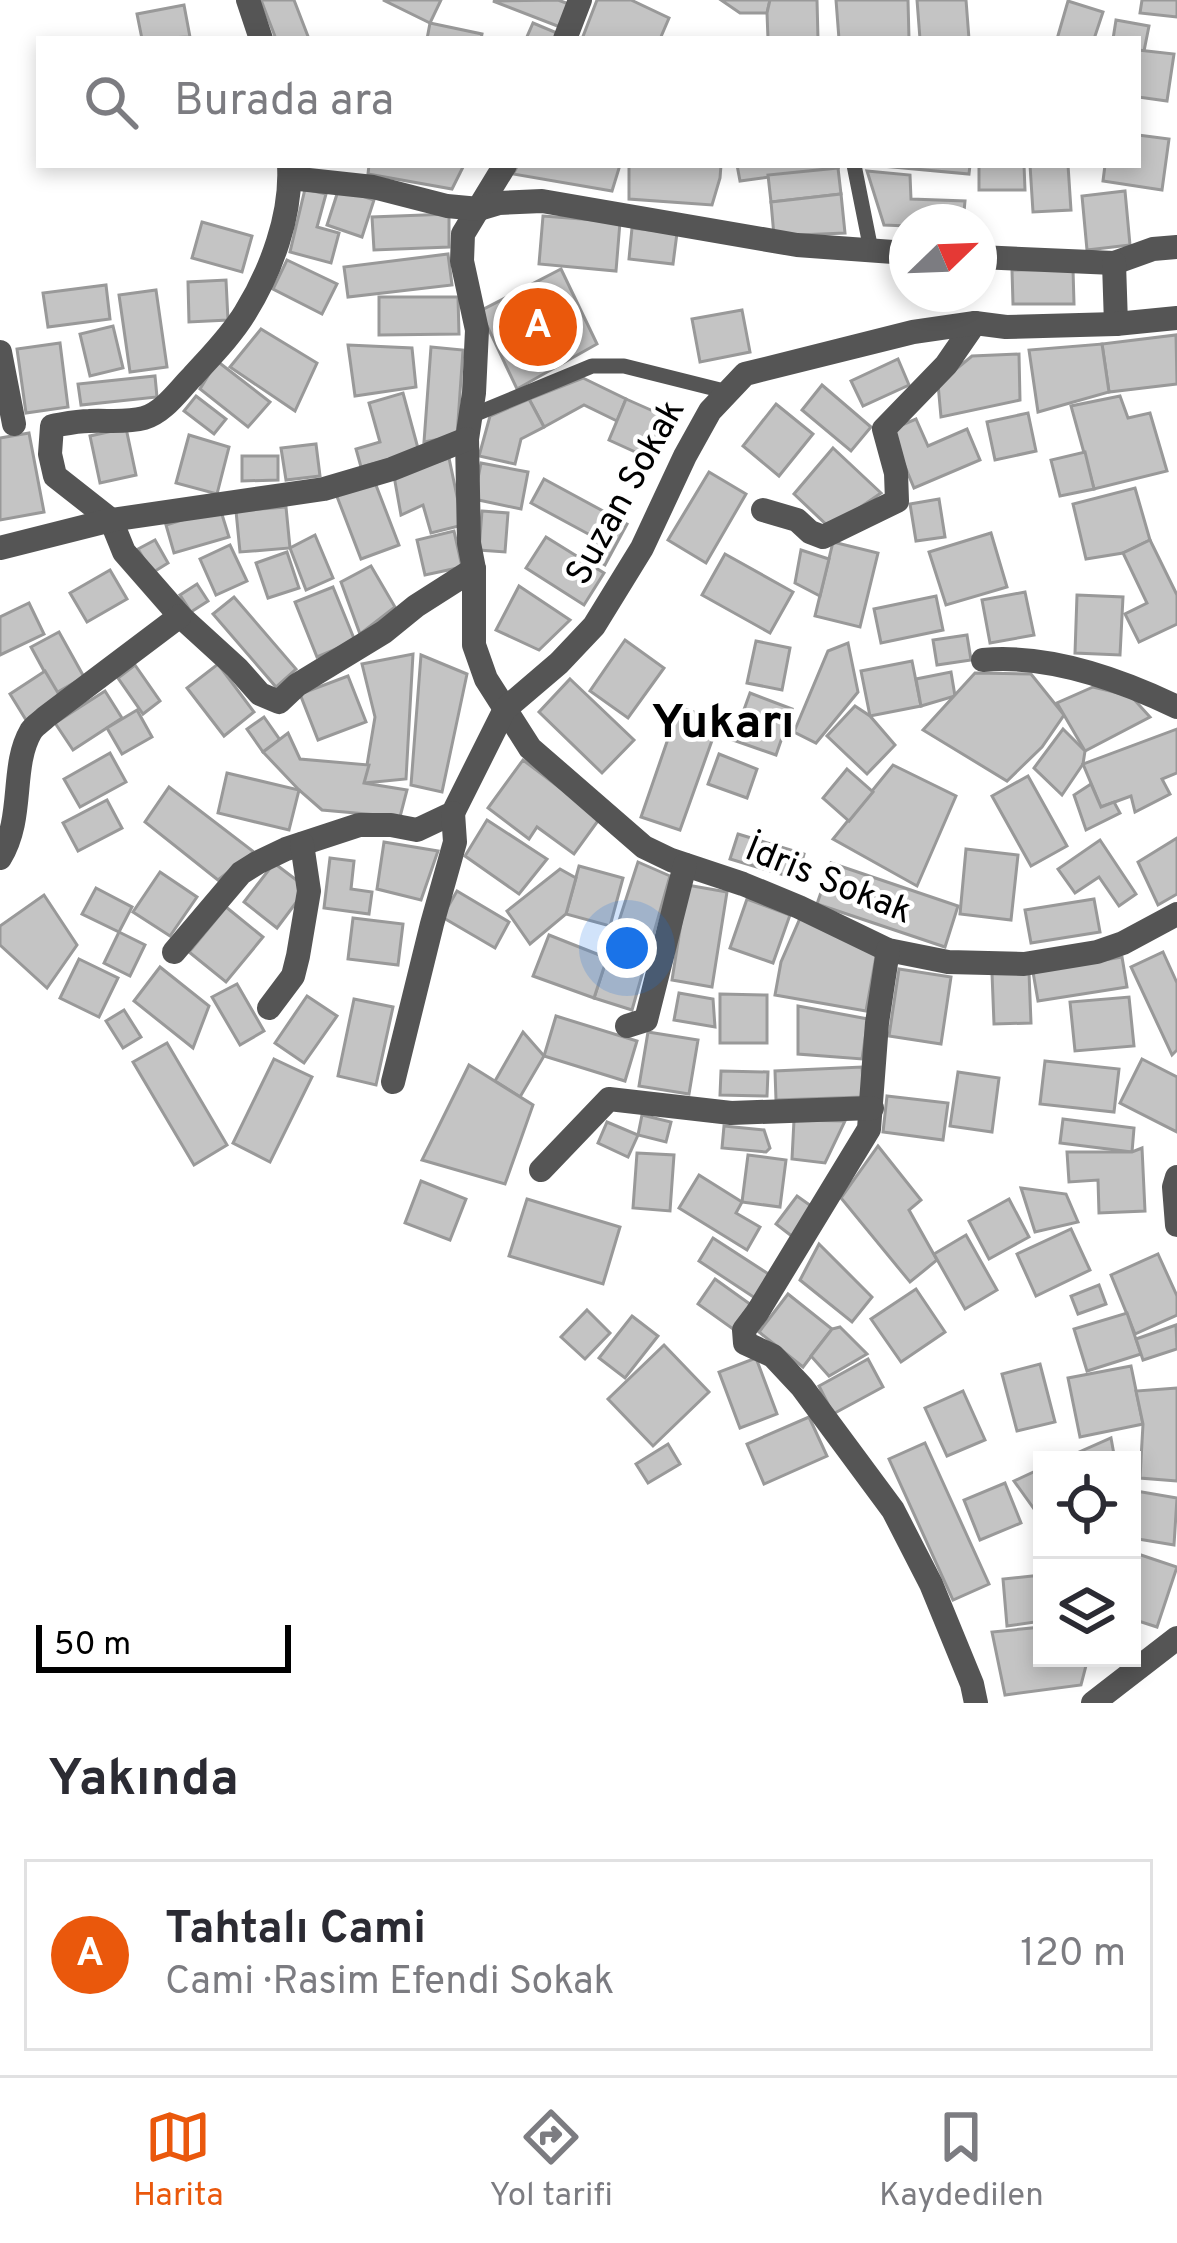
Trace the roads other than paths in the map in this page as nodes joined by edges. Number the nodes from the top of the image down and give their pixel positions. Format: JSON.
{"nodes":[{"id":1,"x":248,"y":0,"type":"edge"},
{"id":2,"x":580,"y":0,"type":"edge"},
{"id":3,"x":260,"y":36,"type":"edge"},
{"id":4,"x":566,"y":36,"type":"edge"},
{"id":5,"x":503,"y":168,"type":"edge"},
{"id":6,"x":855,"y":168,"type":"edge"},
{"id":7,"x":289,"y":171,"type":"edge"},
{"id":8,"x":479,"y":209,"type":"junction"},
{"id":9,"x":1177,"y":247,"type":"edge"},
{"id":10,"x":871,"y":250,"type":"junction"},
{"id":11,"x":889,"y":252,"type":"edge"},
{"id":12,"x":997,"y":258,"type":"edge"},
{"id":13,"x":1114,"y":263,"type":"junction"},
{"id":14,"x":1177,"y":318,"type":"edge"},
{"id":15,"x":975,"y":323,"type":"junction"},
{"id":16,"x":1116,"y":324,"type":"junction"},
{"id":17,"x":0,"y":352,"type":"edge"},
{"id":18,"x":728,"y":392,"type":"junction"},
{"id":19,"x":7,"y":424,"type":"edge"},
{"id":20,"x":52,"y":426,"type":"junction"},
{"id":21,"x":469,"y":428,"type":"junction"},
{"id":22,"x":764,"y":511,"type":"dead end"},
{"id":23,"x":111,"y":520,"type":"junction"},
{"id":24,"x":0,"y":548,"type":"edge"},
{"id":25,"x":473,"y":569,"type":"junction"},
{"id":26,"x":179,"y":616,"type":"junction"},
{"id":27,"x":983,"y":660,"type":"dead end"},
{"id":28,"x":1177,"y":707,"type":"edge"},
{"id":29,"x":505,"y":709,"type":"junction"},
{"id":30,"x":453,"y":813,"type":"junction"},
{"id":31,"x":302,"y":844,"type":"junction"},
{"id":32,"x":0,"y":858,"type":"edge"},
{"id":33,"x":685,"y":865,"type":"junction"},
{"id":34,"x":1177,"y":914,"type":"edge"},
{"id":35,"x":888,"y":950,"type":"junction"},
{"id":36,"x":174,"y":952,"type":"dead end"},
{"id":37,"x":268,"y":1008,"type":"dead end"},
{"id":38,"x":627,"y":1026,"type":"dead end"},
{"id":39,"x":393,"y":1082,"type":"dead end"},
{"id":40,"x":872,"y":1108,"type":"junction"},
{"id":41,"x":541,"y":1170,"type":"dead end"},
{"id":42,"x":1177,"y":1177,"type":"edge"},
{"id":43,"x":1177,"y":1225,"type":"edge"},
{"id":44,"x":1177,"y":1638,"type":"edge"},
{"id":45,"x":976,"y":1703,"type":"edge"},
{"id":46,"x":1093,"y":1703,"type":"edge"}],
"edges":[{"from":1,"to":3,"type":"street"},
{"from":2,"to":4,"type":"street"},
{"from":5,"to":8,"type":"street","name":"İdris Sokak"},
{"from":6,"to":10,"type":"lane"},
{"from":7,"to":8,"type":"street"},
{"from":7,"to":20,"type":"street"},
{"from":8,"to":10,"type":"street"},
{"from":8,"to":21,"type":"street","name":"İdris Sokak"},
{"from":9,"to":13,"type":"street"},
{"from":10,"to":11,"type":"street"},
{"from":12,"to":13,"type":"street"},
{"from":13,"to":16,"type":"street"},
{"from":14,"to":16,"type":"street","name":"Suzan Sokak"},
{"from":15,"to":16,"type":"street","name":"Suzan Sokak"},
{"from":15,"to":18,"type":"street","name":"Suzan Sokak"},
{"from":15,"to":22,"type":"street"},
{"from":17,"to":19,"type":"street"},
{"from":18,"to":21,"type":"lane"},
{"from":18,"to":29,"type":"street","name":"Suzan Sokak"},
{"from":19,"to":20,"type":"street"},
{"from":20,"to":23,"type":"street"},
{"from":21,"to":23,"type":"street"},
{"from":21,"to":25,"type":"street","name":"İdris Sokak"},
{"from":23,"to":24,"type":"street"},
{"from":23,"to":26,"type":"street"},
{"from":25,"to":26,"type":"street"},
{"from":25,"to":29,"type":"street","name":"İdris Sokak"},
{"from":26,"to":32,"type":"street"},
{"from":27,"to":28,"type":"street"},
{"from":29,"to":30,"type":"street"},
{"from":29,"to":33,"type":"street","name":"İdris Sokak"},
{"from":30,"to":31,"type":"street"},
{"from":30,"to":39,"type":"street"},
{"from":31,"to":36,"type":"street"},
{"from":31,"to":37,"type":"street"},
{"from":33,"to":35,"type":"street","name":"İdris Sokak"},
{"from":33,"to":38,"type":"street"},
{"from":34,"to":35,"type":"street","name":"İdris Sokak"},
{"from":35,"to":40,"type":"street"},
{"from":40,"to":41,"type":"street"},
{"from":40,"to":45,"type":"street"},
{"from":42,"to":43,"type":"street"},
{"from":44,"to":46,"type":"street"}]}
